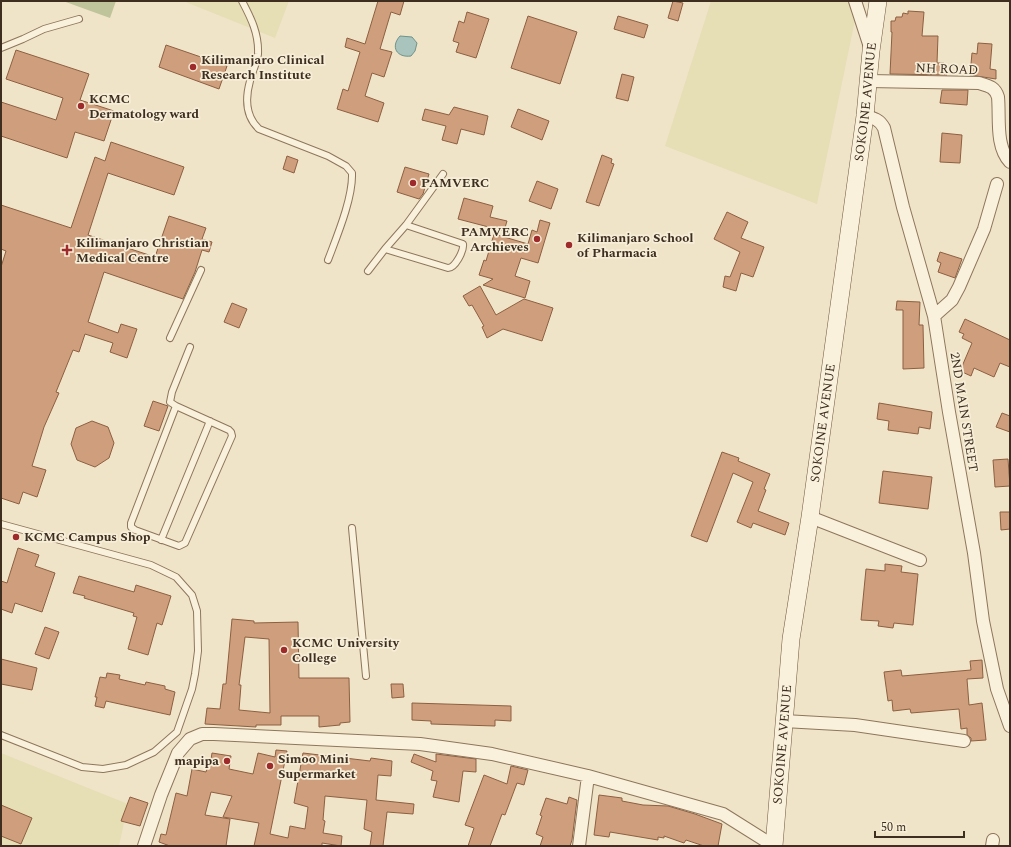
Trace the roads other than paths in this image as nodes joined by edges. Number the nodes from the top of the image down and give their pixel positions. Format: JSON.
{"nodes":[{"id":1,"x":242,"y":1,"type":"edge"},
{"id":2,"x":855,"y":1,"type":"edge"},
{"id":3,"x":878,"y":1,"type":"edge"},
{"id":4,"x":79,"y":19,"type":"dead end"},
{"id":5,"x":1,"y":48,"type":"edge"},
{"id":6,"x":871,"y":51,"type":"junction"},
{"id":7,"x":869,"y":81,"type":"junction"},
{"id":8,"x":865,"y":116,"type":"junction"},
{"id":9,"x":1010,"y":162,"type":"edge"},
{"id":10,"x":443,"y":174,"type":"dead end"},
{"id":11,"x":997,"y":184,"type":"dead end"},
{"id":12,"x":406,"y":225,"type":"junction"},
{"id":13,"x":385,"y":249,"type":"junction"},
{"id":14,"x":328,"y":260,"type":"dead end"},
{"id":15,"x":201,"y":270,"type":"dead end"},
{"id":16,"x":368,"y":271,"type":"dead end"},
{"id":17,"x":934,"y":316,"type":"junction"},
{"id":18,"x":170,"y":338,"type":"dead end"},
{"id":19,"x":190,"y":347,"type":"dead end"},
{"id":20,"x":176,"y":406,"type":"junction"},
{"id":21,"x":210,"y":421,"type":"junction"},
{"id":22,"x":810,"y":517,"type":"junction"},
{"id":23,"x":1,"y":524,"type":"edge"},
{"id":24,"x":352,"y":528,"type":"dead end"},
{"id":25,"x":161,"y":540,"type":"junction"},
{"id":26,"x":920,"y":560,"type":"dead end"},
{"id":27,"x":366,"y":676,"type":"dead end"},
{"id":28,"x":784,"y":721,"type":"junction"},
{"id":29,"x":1010,"y":726,"type":"edge"},
{"id":30,"x":1,"y":735,"type":"edge"},
{"id":31,"x":964,"y":741,"type":"dead end"},
{"id":32,"x":588,"y":776,"type":"junction"},
{"id":33,"x":144,"y":846,"type":"edge"},
{"id":34,"x":579,"y":846,"type":"edge"},
{"id":35,"x":774,"y":846,"type":"edge"}],
"edges":[{"from":1,"to":14,"type":"lane"},
{"from":2,"to":6,"type":"street"},
{"from":3,"to":6,"type":"street","name":"SOKOINE AVENUE"},
{"from":4,"to":5,"type":"lane"},
{"from":6,"to":7,"type":"street","name":"SOKOINE AVENUE"},
{"from":7,"to":8,"type":"street","name":"SOKOINE AVENUE"},
{"from":7,"to":9,"type":"street","name":"NH ROAD"},
{"from":8,"to":17,"type":"street","name":"2ND MAIN STREET"},
{"from":8,"to":22,"type":"street","name":"SOKOINE AVENUE"},
{"from":10,"to":12,"type":"lane"},
{"from":11,"to":17,"type":"street"},
{"from":12,"to":13,"type":"lane"},
{"from":12,"to":13,"type":"lane"},
{"from":13,"to":16,"type":"lane"},
{"from":15,"to":18,"type":"lane"},
{"from":17,"to":29,"type":"street","name":"2ND MAIN STREET"},
{"from":19,"to":20,"type":"lane"},
{"from":20,"to":21,"type":"lane"},
{"from":20,"to":25,"type":"lane"},
{"from":21,"to":25,"type":"lane"},
{"from":21,"to":25,"type":"lane"},
{"from":22,"to":26,"type":"street"},
{"from":22,"to":28,"type":"street","name":"SOKOINE AVENUE"},
{"from":23,"to":30,"type":"lane"},
{"from":24,"to":27,"type":"lane"},
{"from":28,"to":31,"type":"street"},
{"from":28,"to":35,"type":"street","name":"SOKOINE AVENUE"},
{"from":32,"to":33,"type":"street"},
{"from":32,"to":34,"type":"street"},
{"from":32,"to":35,"type":"street"}]}
